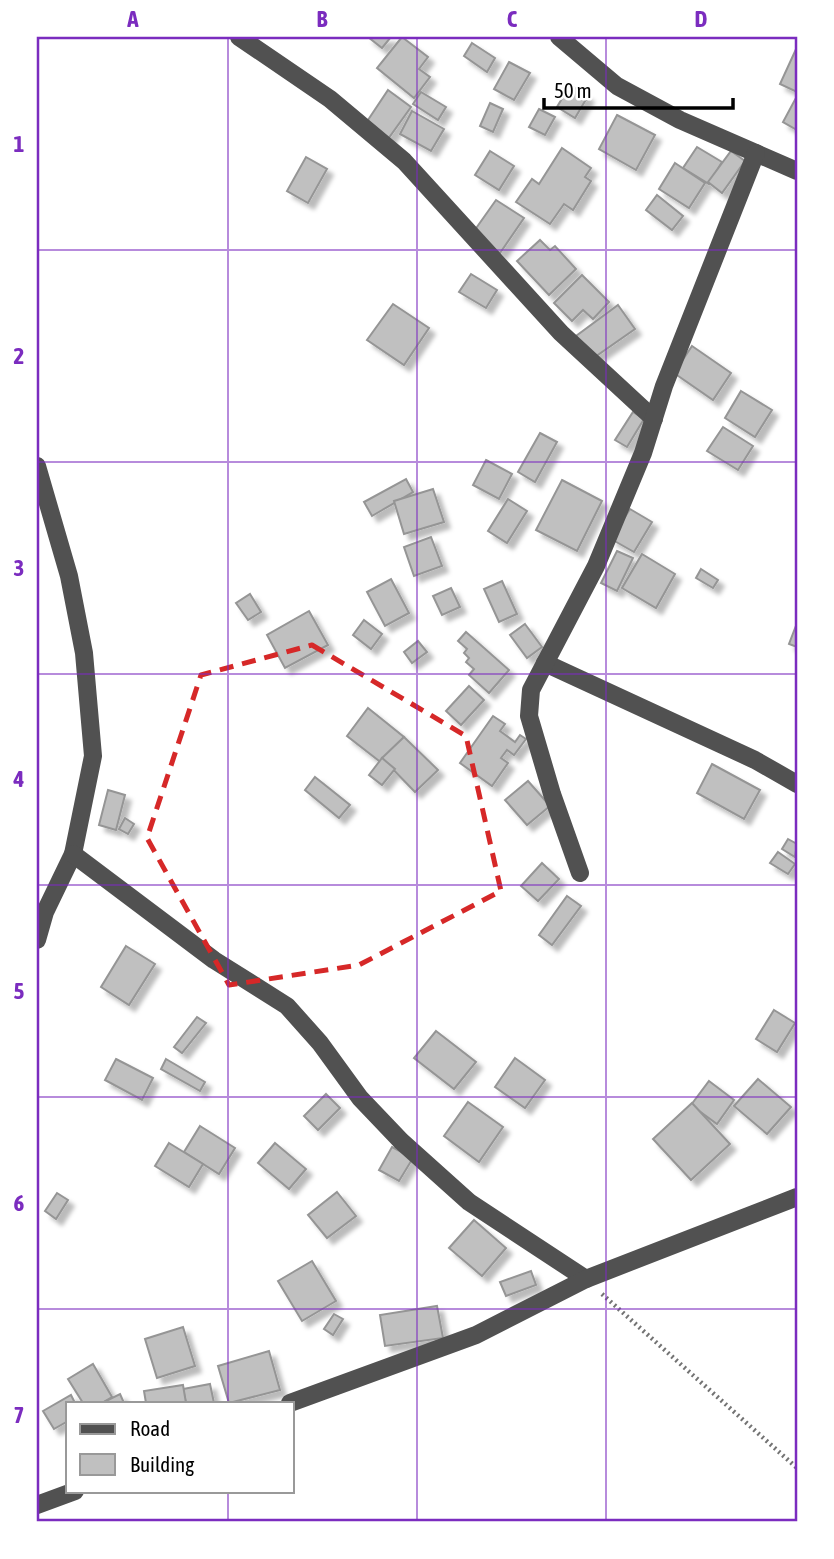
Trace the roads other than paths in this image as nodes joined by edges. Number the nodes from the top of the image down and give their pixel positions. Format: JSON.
{"nodes":[{"id":1,"x":239,"y":37,"type":"edge"},
{"id":2,"x":559,"y":37,"type":"edge"},
{"id":3,"x":756,"y":153,"type":"junction"},
{"id":4,"x":797,"y":171,"type":"edge"},
{"id":5,"x":654,"y":419,"type":"junction"},
{"id":6,"x":37,"y":466,"type":"edge"},
{"id":7,"x":545,"y":663,"type":"junction"},
{"id":8,"x":797,"y":784,"type":"edge"},
{"id":9,"x":72,"y":854,"type":"junction"},
{"id":10,"x":580,"y":873,"type":"dead end"},
{"id":11,"x":37,"y":940,"type":"edge"},
{"id":12,"x":797,"y":1197,"type":"edge"},
{"id":13,"x":586,"y":1279,"type":"junction"},
{"id":14,"x":293,"y":1402,"type":"edge"},
{"id":15,"x":72,"y":1492,"type":"edge"},
{"id":16,"x":37,"y":1505,"type":"edge"}],
"edges":[{"from":1,"to":5,"type":"street"},
{"from":2,"to":3,"type":"street"},
{"from":3,"to":4,"type":"street"},
{"from":3,"to":5,"type":"street"},
{"from":5,"to":7,"type":"street"},
{"from":6,"to":9,"type":"street"},
{"from":7,"to":8,"type":"street"},
{"from":7,"to":10,"type":"street"},
{"from":9,"to":11,"type":"street"},
{"from":9,"to":13,"type":"street"},
{"from":12,"to":13,"type":"street"},
{"from":13,"to":14,"type":"street"},
{"from":15,"to":16,"type":"street"}]}
